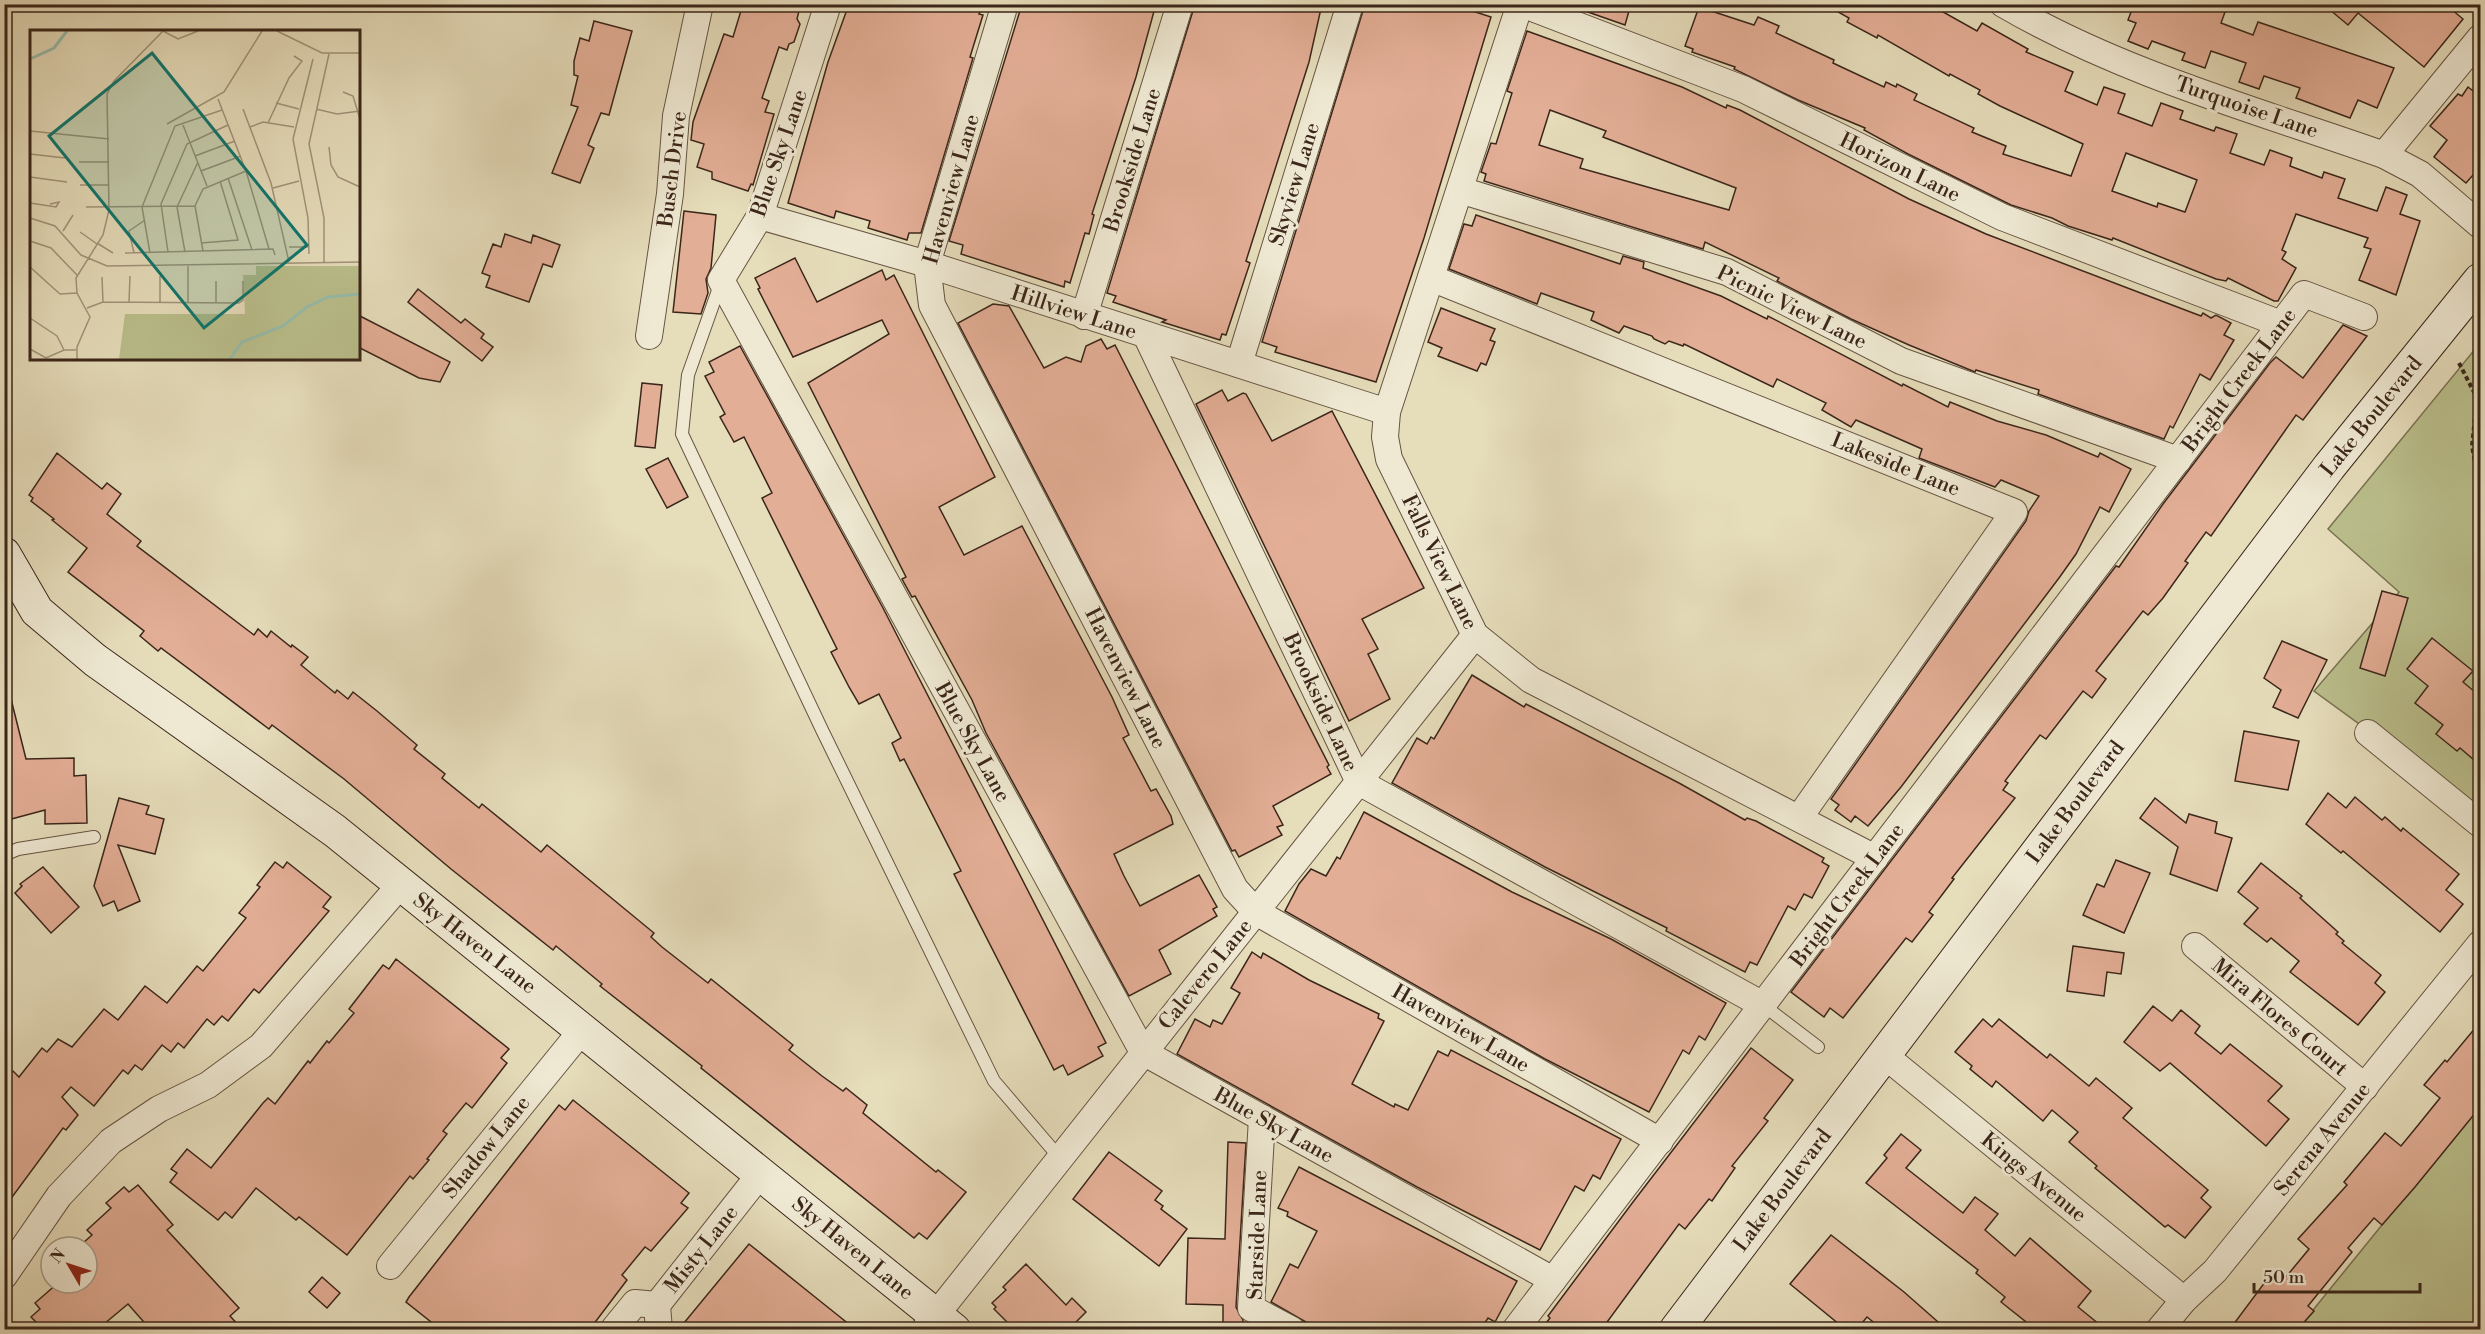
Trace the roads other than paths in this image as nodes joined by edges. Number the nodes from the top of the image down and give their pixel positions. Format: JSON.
{"nodes":[{"id":1,"x":700,"y":4,"type":"edge"},
{"id":2,"x":828,"y":4,"type":"edge"},
{"id":3,"x":1005,"y":4,"type":"edge"},
{"id":4,"x":1180,"y":4,"type":"edge"},
{"id":5,"x":1350,"y":4,"type":"edge"},
{"id":6,"x":1521,"y":4,"type":"edge"},
{"id":7,"x":2003,"y":4,"type":"edge"},
{"id":8,"x":2481,"y":38,"type":"edge"},
{"id":9,"x":1504,"y":53,"type":"joint"},
{"id":10,"x":2384,"y":154,"type":"junction"},
{"id":11,"x":1460,"y":190,"type":"junction"},
{"id":12,"x":760,"y":216,"type":"junction"},
{"id":13,"x":2481,"y":225,"type":"edge"},
{"id":14,"x":927,"y":264,"type":"junction"},
{"id":15,"x":1431,"y":278,"type":"junction"},
{"id":16,"x":721,"y":280,"type":"junction"},
{"id":17,"x":2481,"y":280,"type":"edge"},
{"id":18,"x":1084,"y":316,"type":"junction"},
{"id":19,"x":2364,"y":317,"type":"dead end"},
{"id":20,"x":2281,"y":324,"type":"junction"},
{"id":21,"x":1146,"y":335,"type":"junction"},
{"id":22,"x":649,"y":336,"type":"dead end"},
{"id":23,"x":1239,"y":364,"type":"junction"},
{"id":24,"x":1387,"y":411,"type":"junction"},
{"id":25,"x":2086,"y":427,"type":"joint"},
{"id":26,"x":2178,"y":460,"type":"junction"},
{"id":27,"x":4,"y":554,"type":"edge"},
{"id":28,"x":1475,"y":635,"type":"junction"},
{"id":29,"x":2368,"y":733,"type":"dead end"},
{"id":30,"x":1359,"y":782,"type":"junction"},
{"id":31,"x":1798,"y":818,"type":"junction"},
{"id":32,"x":2481,"y":824,"type":"edge"},
{"id":33,"x":94,"y":837,"type":"dead end"},
{"id":34,"x":4,"y":855,"type":"edge"},
{"id":35,"x":1875,"y":858,"type":"junction"},
{"id":36,"x":401,"y":884,"type":"junction"},
{"id":37,"x":1256,"y":912,"type":"junction"},
{"id":38,"x":2481,"y":944,"type":"edge"},
{"id":39,"x":2195,"y":946,"type":"dead end"},
{"id":40,"x":1763,"y":1005,"type":"junction"},
{"id":41,"x":583,"y":1029,"type":"junction"},
{"id":42,"x":1818,"y":1047,"type":"dead end"},
{"id":43,"x":1143,"y":1052,"type":"junction"},
{"id":44,"x":1884,"y":1054,"type":"junction"},
{"id":45,"x":2365,"y":1087,"type":"junction"},
{"id":46,"x":1262,"y":1118,"type":"junction"},
{"id":47,"x":1660,"y":1141,"type":"junction"},
{"id":48,"x":1059,"y":1157,"type":"junction"},
{"id":49,"x":761,"y":1173,"type":"junction"},
{"id":50,"x":390,"y":1266,"type":"dead end"},
{"id":51,"x":4,"y":1276,"type":"edge"},
{"id":52,"x":1553,"y":1280,"type":"junction"},
{"id":53,"x":2184,"y":1300,"type":"junction"},
{"id":54,"x":658,"y":1317,"type":"edge"},
{"id":55,"x":938,"y":1324,"type":"edge"},
{"id":56,"x":613,"y":1329,"type":"edge"},
{"id":57,"x":1292,"y":1329,"type":"edge"},
{"id":58,"x":1515,"y":1329,"type":"edge"},
{"id":59,"x":1676,"y":1329,"type":"edge"},
{"id":60,"x":2159,"y":1329,"type":"edge"}],
"edges":[{"from":1,"to":22,"type":"street","name":"Busch Drive"},
{"from":2,"to":12,"type":"street","name":"Blue Sky Lane"},
{"from":3,"to":14,"type":"street","name":"Havenview Lane"},
{"from":4,"to":18,"type":"street","name":"Brookside Lane"},
{"from":5,"to":23,"type":"street","name":"Skyview Lane"},
{"from":6,"to":9,"type":"street","name":"Horizon Lane"},
{"from":6,"to":20,"type":"street","name":"Horizon Lane"},
{"from":7,"to":10,"type":"street","name":"Turquoise Lane"},
{"from":8,"to":10,"type":"street"},
{"from":9,"to":11,"type":"street","name":"Falls View Lane"},
{"from":10,"to":13,"type":"street","name":"Turquoise Lane"},
{"from":11,"to":15,"type":"street","name":"Falls View Lane"},
{"from":11,"to":25,"type":"street","name":"Picnic View Lane"},
{"from":12,"to":14,"type":"street","name":"Hillview Lane"},
{"from":12,"to":16,"type":"street","name":"Blue Sky Lane"},
{"from":14,"to":18,"type":"street","name":"Hillview Lane"},
{"from":14,"to":37,"type":"street","name":"Havenview Lane"},
{"from":15,"to":24,"type":"street","name":"Falls View Lane"},
{"from":15,"to":31,"type":"street","name":"Lakeside Lane"},
{"from":16,"to":43,"type":"street","name":"Blue Sky Lane"},
{"from":16,"to":48,"type":"lane"},
{"from":17,"to":44,"type":"main road","name":"Lake Boulevard"},
{"from":18,"to":21,"type":"street","name":"Hillview Lane"},
{"from":19,"to":20,"type":"street","name":"Bright Creek Lane"},
{"from":20,"to":26,"type":"street","name":"Bright Creek Lane"},
{"from":21,"to":23,"type":"street","name":"Hillview Lane"},
{"from":21,"to":30,"type":"street","name":"Brookside Lane"},
{"from":23,"to":24,"type":"street","name":"Hillview Lane"},
{"from":24,"to":28,"type":"street","name":"Falls View Lane"},
{"from":25,"to":26,"type":"street","name":"Bright Creek Lane"},
{"from":26,"to":35,"type":"street","name":"Bright Creek Lane"},
{"from":27,"to":36,"type":"main road","name":"Sky Haven Lane"},
{"from":28,"to":30,"type":"street","name":"Calevero Lane"},
{"from":28,"to":31,"type":"street","name":"Falls View Lane"},
{"from":29,"to":32,"type":"street"},
{"from":30,"to":37,"type":"street","name":"Calevero Lane"},
{"from":30,"to":40,"type":"street","name":"Brookside Lane"},
{"from":31,"to":35,"type":"street","name":"Falls View Lane"},
{"from":33,"to":34,"type":"lane"},
{"from":35,"to":40,"type":"street","name":"Bright Creek Lane"},
{"from":36,"to":41,"type":"main road","name":"Sky Haven Lane"},
{"from":36,"to":51,"type":"street"},
{"from":37,"to":43,"type":"street","name":"Calevero Lane"},
{"from":37,"to":47,"type":"street","name":"Havenview Lane"},
{"from":38,"to":45,"type":"street","name":"Serena Avenue"},
{"from":39,"to":45,"type":"street","name":"Mira Flores Court"},
{"from":40,"to":42,"type":"lane"},
{"from":40,"to":47,"type":"street","name":"Bright Creek Lane"},
{"from":41,"to":49,"type":"main road","name":"Sky Haven Lane"},
{"from":41,"to":50,"type":"street","name":"Shadow Lane"},
{"from":43,"to":46,"type":"street","name":"Blue Sky Lane"},
{"from":43,"to":48,"type":"street","name":"Calevero Lane"},
{"from":44,"to":53,"type":"street","name":"Kings Avenue"},
{"from":44,"to":59,"type":"main road","name":"Lake Boulevard"},
{"from":45,"to":53,"type":"street","name":"Serena Avenue"},
{"from":46,"to":52,"type":"street","name":"Blue Sky Lane"},
{"from":46,"to":57,"type":"street","name":"Starside Lane"},
{"from":47,"to":52,"type":"street","name":"Bright Creek Lane"},
{"from":48,"to":55,"type":"street","name":"Calevero Lane"},
{"from":49,"to":54,"type":"street","name":"Misty Lane"},
{"from":49,"to":55,"type":"main road","name":"Sky Haven Lane"},
{"from":52,"to":58,"type":"street","name":"Bright Creek Lane"},
{"from":53,"to":60,"type":"street","name":"Serena Avenue"},
{"from":54,"to":56,"type":"street"}]}
